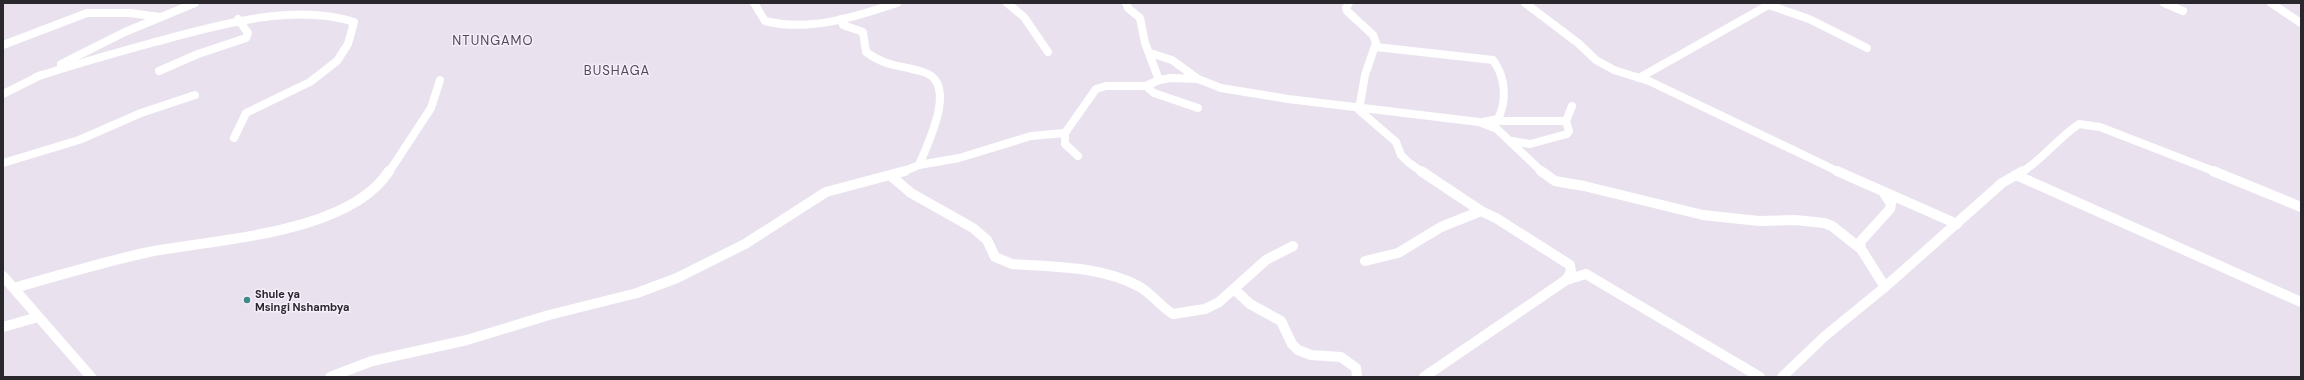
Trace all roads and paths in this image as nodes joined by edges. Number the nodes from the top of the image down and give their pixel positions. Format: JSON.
{"nodes":[{"id":1,"x":195,"y":3,"type":"edge"},
{"id":2,"x":754,"y":3,"type":"edge"},
{"id":3,"x":897,"y":3,"type":"edge"},
{"id":4,"x":1007,"y":3,"type":"edge"},
{"id":5,"x":1126,"y":3,"type":"edge"},
{"id":6,"x":1349,"y":3,"type":"edge"},
{"id":7,"x":1525,"y":3,"type":"edge"},
{"id":8,"x":2164,"y":3,"type":"edge"},
{"id":9,"x":2272,"y":3,"type":"edge"},
{"id":10,"x":1770,"y":4,"type":"edge"},
{"id":11,"x":2183,"y":11,"type":"dead end"},
{"id":12,"x":160,"y":17,"type":"junction"},
{"id":13,"x":238,"y":19,"type":"junction"},
{"id":14,"x":841,"y":20,"type":"junction"},
{"id":15,"x":2301,"y":23,"type":"edge"},
{"id":16,"x":3,"y":45,"type":"edge"},
{"id":17,"x":1376,"y":47,"type":"junction"},
{"id":18,"x":1867,"y":48,"type":"dead end"},
{"id":19,"x":1048,"y":52,"type":"dead end"},
{"id":20,"x":1150,"y":53,"type":"junction"},
{"id":21,"x":159,"y":71,"type":"dead end"},
{"id":22,"x":36,"y":77,"type":"junction"},
{"id":23,"x":1639,"y":78,"type":"junction"},
{"id":24,"x":1198,"y":79,"type":"junction"},
{"id":25,"x":440,"y":80,"type":"dead end"},
{"id":26,"x":1159,"y":80,"type":"junction"},
{"id":27,"x":1146,"y":86,"type":"junction"},
{"id":28,"x":3,"y":94,"type":"edge"},
{"id":29,"x":195,"y":95,"type":"dead end"},
{"id":30,"x":1572,"y":106,"type":"dead end"},
{"id":31,"x":1358,"y":107,"type":"junction"},
{"id":32,"x":1198,"y":108,"type":"dead end"},
{"id":33,"x":1495,"y":121,"type":"junction"},
{"id":34,"x":1566,"y":121,"type":"junction"},
{"id":35,"x":1479,"y":122,"type":"junction"},
{"id":36,"x":1065,"y":133,"type":"junction"},
{"id":37,"x":234,"y":138,"type":"dead end"},
{"id":38,"x":1510,"y":141,"type":"junction"},
{"id":39,"x":1078,"y":156,"type":"dead end"},
{"id":40,"x":3,"y":163,"type":"edge"},
{"id":41,"x":919,"y":165,"type":"junction"},
{"id":42,"x":2016,"y":175,"type":"junction"},
{"id":43,"x":891,"y":176,"type":"junction"},
{"id":44,"x":1884,"y":193,"type":"junction"},
{"id":45,"x":2301,"y":207,"type":"edge"},
{"id":46,"x":1480,"y":211,"type":"junction"},
{"id":47,"x":1957,"y":224,"type":"junction"},
{"id":48,"x":1293,"y":246,"type":"dead end"},
{"id":49,"x":1861,"y":249,"type":"junction"},
{"id":50,"x":1365,"y":261,"type":"dead end"},
{"id":51,"x":3,"y":276,"type":"edge"},
{"id":52,"x":1566,"y":280,"type":"junction"},
{"id":53,"x":1885,"y":287,"type":"junction"},
{"id":54,"x":14,"y":288,"type":"junction"},
{"id":55,"x":1234,"y":289,"type":"junction"},
{"id":56,"x":2301,"y":302,"type":"edge"},
{"id":57,"x":38,"y":317,"type":"junction"},
{"id":58,"x":3,"y":327,"type":"edge"},
{"id":59,"x":91,"y":377,"type":"edge"},
{"id":60,"x":330,"y":377,"type":"edge"},
{"id":61,"x":1357,"y":377,"type":"edge"},
{"id":62,"x":1424,"y":377,"type":"edge"},
{"id":63,"x":1760,"y":377,"type":"edge"},
{"id":64,"x":1782,"y":377,"type":"edge"}],
"edges":[{"from":1,"to":12,"type":"street"},
{"from":2,"to":14,"type":"street"},
{"from":3,"to":14,"type":"street"},
{"from":4,"to":19,"type":"street"},
{"from":5,"to":20,"type":"street"},
{"from":6,"to":17,"type":"street"},
{"from":7,"to":23,"type":"street"},
{"from":8,"to":11,"type":"street"},
{"from":9,"to":15,"type":"street"},
{"from":10,"to":18,"type":"street"},
{"from":10,"to":23,"type":"street"},
{"from":12,"to":16,"type":"street"},
{"from":12,"to":22,"type":"street"},
{"from":13,"to":21,"type":"street"},
{"from":13,"to":22,"type":"street"},
{"from":13,"to":37,"type":"street"},
{"from":14,"to":41,"type":"street"},
{"from":17,"to":31,"type":"street"},
{"from":17,"to":33,"type":"street"},
{"from":20,"to":24,"type":"street"},
{"from":20,"to":26,"type":"street"},
{"from":22,"to":28,"type":"street"},
{"from":23,"to":44,"type":"street"},
{"from":24,"to":26,"type":"street"},
{"from":24,"to":31,"type":"street"},
{"from":25,"to":54,"type":"street"},
{"from":26,"to":27,"type":"street"},
{"from":27,"to":32,"type":"street"},
{"from":27,"to":36,"type":"street"},
{"from":29,"to":40,"type":"street"},
{"from":30,"to":34,"type":"street"},
{"from":31,"to":35,"type":"street"},
{"from":31,"to":46,"type":"street"},
{"from":33,"to":34,"type":"street"},
{"from":33,"to":35,"type":"street"},
{"from":34,"to":38,"type":"street"},
{"from":35,"to":38,"type":"street"},
{"from":36,"to":39,"type":"street"},
{"from":36,"to":41,"type":"street"},
{"from":38,"to":49,"type":"street"},
{"from":41,"to":43,"type":"street"},
{"from":42,"to":45,"type":"street"},
{"from":42,"to":47,"type":"street"},
{"from":42,"to":56,"type":"street"},
{"from":43,"to":55,"type":"street"},
{"from":43,"to":60,"type":"street"},
{"from":44,"to":47,"type":"street"},
{"from":44,"to":49,"type":"street"},
{"from":46,"to":50,"type":"street"},
{"from":46,"to":52,"type":"street"},
{"from":47,"to":53,"type":"street"},
{"from":48,"to":55,"type":"street"},
{"from":49,"to":53,"type":"street"},
{"from":51,"to":54,"type":"street"},
{"from":52,"to":62,"type":"street"},
{"from":52,"to":63,"type":"street"},
{"from":53,"to":64,"type":"street"},
{"from":54,"to":57,"type":"street"},
{"from":55,"to":61,"type":"street"},
{"from":57,"to":58,"type":"street"},
{"from":57,"to":59,"type":"street"}]}
